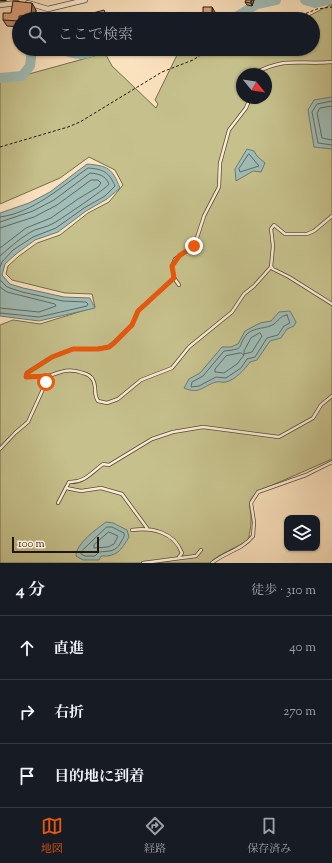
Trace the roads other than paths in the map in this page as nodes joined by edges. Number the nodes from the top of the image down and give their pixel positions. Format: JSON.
{"nodes":[{"id":1,"x":85,"y":0,"type":"edge"},
{"id":2,"x":0,"y":5,"type":"edge"},
{"id":3,"x":332,"y":62,"type":"edge"},
{"id":4,"x":266,"y":68,"type":"edge"},
{"id":5,"x":248,"y":104,"type":"edge"},
{"id":6,"x":332,"y":216,"type":"edge"},
{"id":7,"x":271,"y":267,"type":"junction"},
{"id":8,"x":174,"y":278,"type":"junction"},
{"id":9,"x":179,"y":285,"type":"dead end"},
{"id":10,"x":332,"y":304,"type":"edge"},
{"id":11,"x":49,"y":376,"type":"junction"},
{"id":12,"x":332,"y":396,"type":"edge"},
{"id":13,"x":0,"y":450,"type":"edge"},
{"id":14,"x":332,"y":462,"type":"edge"},
{"id":15,"x":66,"y":488,"type":"junction"},
{"id":16,"x":58,"y":503,"type":"dead end"},
{"id":17,"x":148,"y":528,"type":"junction"},
{"id":18,"x":132,"y":530,"type":"dead end"},
{"id":19,"x":201,"y":550,"type":"dead end"},
{"id":20,"x":179,"y":557,"type":"junction"},
{"id":21,"x":143,"y":563,"type":"edge"},
{"id":22,"x":212,"y":563,"type":"edge"}],
"edges":[{"from":1,"to":2,"type":"street"},
{"from":3,"to":4,"type":"lane"},
{"from":5,"to":8,"type":"lane"},
{"from":6,"to":7,"type":"lane"},
{"from":7,"to":10,"type":"lane"},
{"from":7,"to":11,"type":"lane"},
{"from":8,"to":9,"type":"lane"},
{"from":8,"to":11,"type":"lane"},
{"from":11,"to":13,"type":"lane"},
{"from":12,"to":15,"type":"lane"},
{"from":14,"to":22,"type":"lane"},
{"from":15,"to":16,"type":"lane"},
{"from":15,"to":17,"type":"lane"},
{"from":17,"to":18,"type":"lane"},
{"from":17,"to":20,"type":"lane"},
{"from":19,"to":20,"type":"lane"},
{"from":20,"to":21,"type":"lane"}]}
